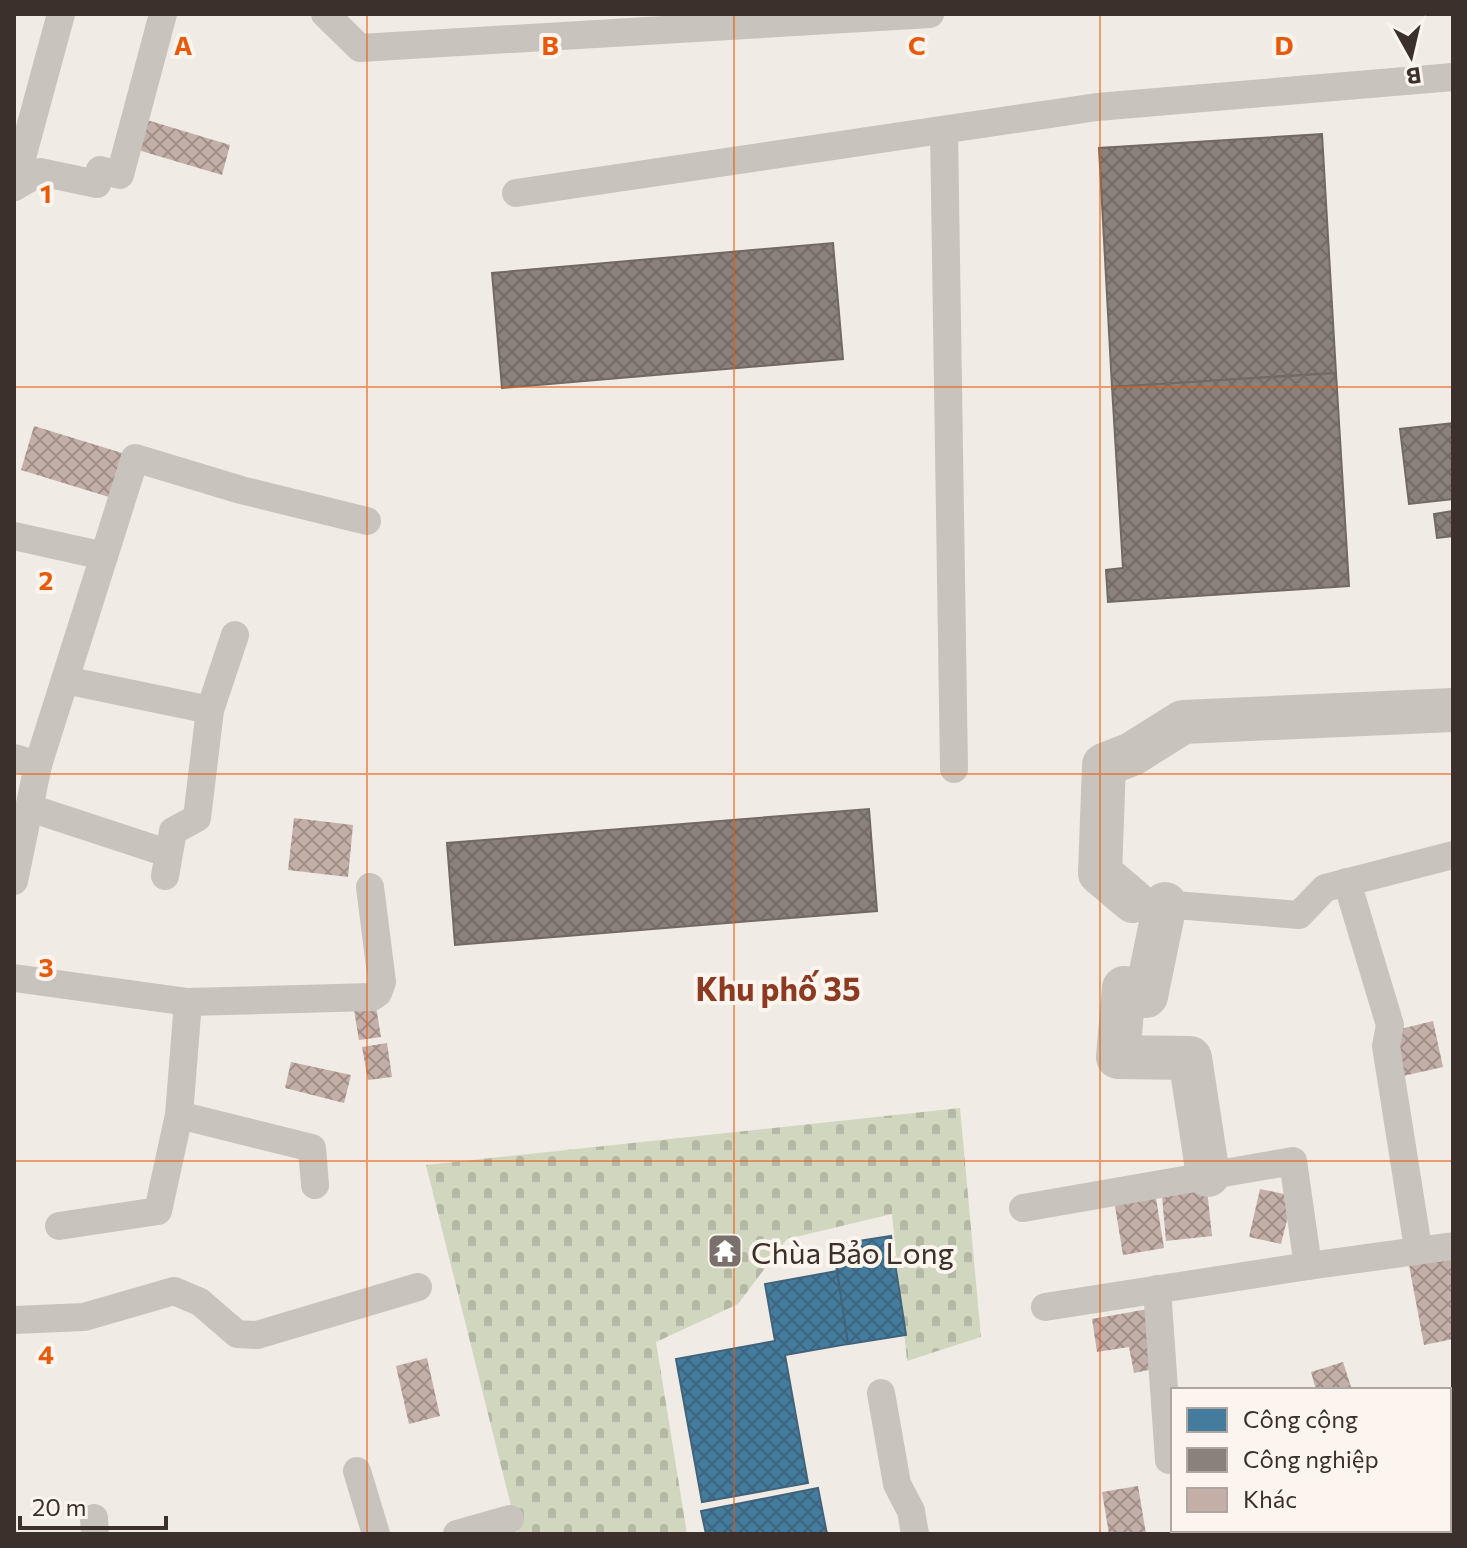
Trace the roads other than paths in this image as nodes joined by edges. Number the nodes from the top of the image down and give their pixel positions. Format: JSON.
{"nodes":[{"id":1,"x":61,"y":14,"type":"edge"},
{"id":2,"x":163,"y":14,"type":"edge"},
{"id":3,"x":325,"y":14,"type":"edge"},
{"id":4,"x":930,"y":14,"type":"edge"},
{"id":5,"x":876,"y":16,"type":"edge"},
{"id":6,"x":1453,"y":77,"type":"edge"},
{"id":7,"x":944,"y":130,"type":"junction"},
{"id":8,"x":14,"y":187,"type":"edge"},
{"id":9,"x":516,"y":193,"type":"dead end"},
{"id":10,"x":367,"y":521,"type":"dead end"},
{"id":11,"x":14,"y":536,"type":"edge"},
{"id":12,"x":104,"y":556,"type":"junction"},
{"id":13,"x":235,"y":635,"type":"dead end"},
{"id":14,"x":65,"y":680,"type":"junction"},
{"id":15,"x":210,"y":710,"type":"junction"},
{"id":16,"x":1453,"y":710,"type":"edge"},
{"id":17,"x":26,"y":762,"type":"edge"},
{"id":18,"x":954,"y":769,"type":"dead end"},
{"id":19,"x":30,"y":808,"type":"junction"},
{"id":20,"x":1453,"y":855,"type":"edge"},
{"id":21,"x":14,"y":881,"type":"edge"},
{"id":22,"x":1347,"y":882,"type":"junction"},
{"id":23,"x":370,"y":887,"type":"dead end"},
{"id":24,"x":1149,"y":903,"type":"junction"},
{"id":25,"x":14,"y":978,"type":"edge"},
{"id":26,"x":188,"y":1002,"type":"junction"},
{"id":27,"x":179,"y":1115,"type":"junction"},
{"id":28,"x":1208,"y":1175,"type":"junction"},
{"id":29,"x":315,"y":1185,"type":"dead end"},
{"id":30,"x":1023,"y":1208,"type":"dead end"},
{"id":31,"x":59,"y":1226,"type":"dead end"},
{"id":32,"x":1453,"y":1246,"type":"edge"},
{"id":33,"x":1418,"y":1248,"type":"junction"},
{"id":34,"x":1308,"y":1266,"type":"junction"},
{"id":35,"x":418,"y":1287,"type":"dead end"},
{"id":36,"x":1157,"y":1289,"type":"junction"},
{"id":37,"x":1045,"y":1307,"type":"dead end"},
{"id":38,"x":14,"y":1320,"type":"edge"},
{"id":39,"x":881,"y":1393,"type":"dead end"},
{"id":40,"x":1169,"y":1460,"type":"dead end"},
{"id":41,"x":357,"y":1471,"type":"dead end"},
{"id":42,"x":510,"y":1519,"type":"dead end"},
{"id":43,"x":376,"y":1534,"type":"edge"},
{"id":44,"x":457,"y":1534,"type":"edge"},
{"id":45,"x":915,"y":1534,"type":"edge"}],
"edges":[{"from":1,"to":8,"type":"lane"},
{"from":2,"to":8,"type":"lane"},
{"from":3,"to":5,"type":"lane"},
{"from":4,"to":5,"type":"lane"},
{"from":6,"to":7,"type":"lane"},
{"from":7,"to":9,"type":"lane"},
{"from":7,"to":18,"type":"lane"},
{"from":10,"to":12,"type":"lane"},
{"from":11,"to":12,"type":"lane"},
{"from":12,"to":14,"type":"lane"},
{"from":13,"to":15,"type":"lane"},
{"from":14,"to":15,"type":"lane"},
{"from":14,"to":17,"type":"lane"},
{"from":15,"to":19,"type":"lane"},
{"from":16,"to":24,"type":"street"},
{"from":17,"to":19,"type":"lane"},
{"from":19,"to":21,"type":"lane"},
{"from":20,"to":22,"type":"lane"},
{"from":22,"to":24,"type":"lane"},
{"from":22,"to":33,"type":"lane"},
{"from":23,"to":26,"type":"lane"},
{"from":24,"to":28,"type":"street"},
{"from":25,"to":26,"type":"lane"},
{"from":26,"to":27,"type":"lane"},
{"from":27,"to":29,"type":"lane"},
{"from":27,"to":31,"type":"lane"},
{"from":28,"to":30,"type":"lane"},
{"from":28,"to":34,"type":"lane"},
{"from":32,"to":33,"type":"lane"},
{"from":33,"to":34,"type":"lane"},
{"from":34,"to":36,"type":"lane"},
{"from":35,"to":38,"type":"lane"},
{"from":36,"to":37,"type":"lane"},
{"from":36,"to":40,"type":"lane"},
{"from":39,"to":45,"type":"lane"},
{"from":41,"to":43,"type":"lane"},
{"from":42,"to":44,"type":"lane"}]}
